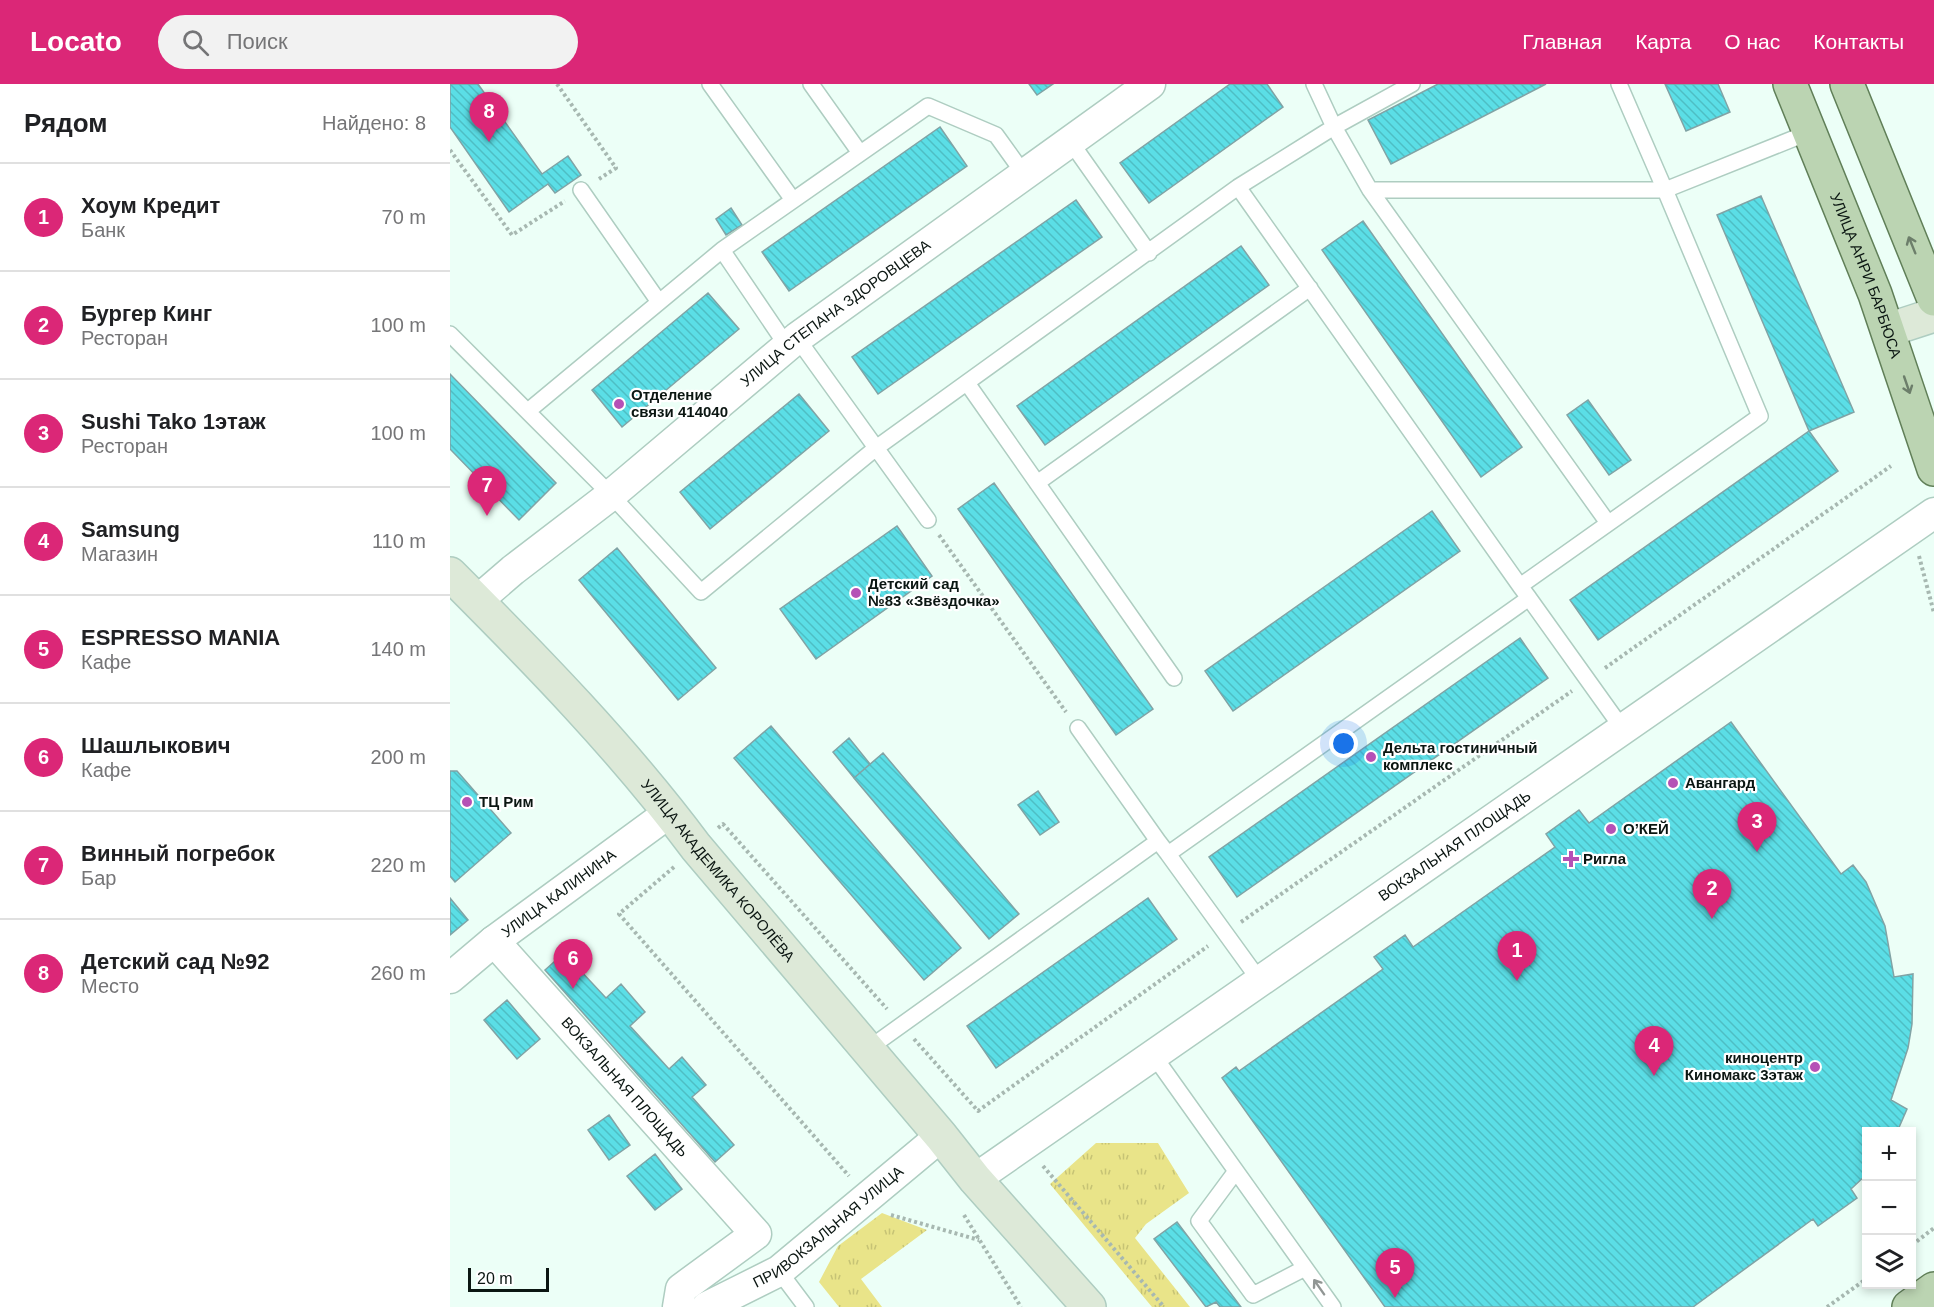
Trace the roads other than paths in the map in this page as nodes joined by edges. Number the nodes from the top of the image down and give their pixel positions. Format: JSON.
{"nodes":[{"id":1,"x":710,"y":84,"type":"edge"},
{"id":2,"x":811,"y":84,"type":"edge"},
{"id":3,"x":1150,"y":84,"type":"edge"},
{"id":4,"x":1314,"y":84,"type":"edge"},
{"id":5,"x":1412,"y":84,"type":"edge"},
{"id":6,"x":1619,"y":84,"type":"edge"},
{"id":7,"x":1790,"y":84,"type":"edge"},
{"id":8,"x":1847,"y":84,"type":"edge"},
{"id":9,"x":1334,"y":127,"type":"junction"},
{"id":10,"x":1810,"y":132,"type":"junction"},
{"id":11,"x":1070,"y":141,"type":"junction"},
{"id":12,"x":860,"y":153,"type":"junction"},
{"id":13,"x":1024,"y":174,"type":"junction"},
{"id":14,"x":1238,"y":187,"type":"junction"},
{"id":15,"x":581,"y":190,"type":"road end"},
{"id":16,"x":1370,"y":190,"type":"junction"},
{"id":17,"x":1665,"y":190,"type":"junction"},
{"id":18,"x":793,"y":200,"type":"junction"},
{"id":19,"x":722,"y":250,"type":"junction"},
{"id":20,"x":1149,"y":253,"type":"junction"},
{"id":21,"x":1310,"y":288,"type":"junction"},
{"id":22,"x":1934,"y":299,"type":"edge"},
{"id":23,"x":659,"y":303,"type":"junction"},
{"id":24,"x":1934,"y":315,"type":"edge"},
{"id":25,"x":1888,"y":330,"type":"junction"},
{"id":26,"x":450,"y":334,"type":"edge"},
{"id":27,"x":792,"y":342,"type":"junction"},
{"id":28,"x":967,"y":383,"type":"junction"},
{"id":29,"x":528,"y":411,"type":"junction"},
{"id":30,"x":876,"y":448,"type":"junction"},
{"id":31,"x":1934,"y":469,"type":"edge"},
{"id":32,"x":1037,"y":483,"type":"junction"},
{"id":33,"x":611,"y":495,"type":"junction"},
{"id":34,"x":1934,"y":513,"type":"edge"},
{"id":35,"x":928,"y":520,"type":"road end"},
{"id":36,"x":1608,"y":523,"type":"junction"},
{"id":37,"x":450,"y":574,"type":"edge"},
{"id":38,"x":1525,"y":592,"type":"junction"},
{"id":39,"x":477,"y":601,"type":"junction"},
{"id":40,"x":1174,"y":678,"type":"dead end"},
{"id":41,"x":1078,"y":728,"type":"road end"},
{"id":42,"x":1622,"y":729,"type":"junction"},
{"id":43,"x":670,"y":812,"type":"junction"},
{"id":44,"x":1158,"y":841,"type":"junction"},
{"id":45,"x":1168,"y":854,"type":"junction"},
{"id":46,"x":494,"y":941,"type":"junction"},
{"id":47,"x":450,"y":978,"type":"edge"},
{"id":48,"x":1260,"y":981,"type":"junction"},
{"id":49,"x":868,"y":1049,"type":"junction"},
{"id":50,"x":1154,"y":1056,"type":"junction"},
{"id":51,"x":941,"y":1136,"type":"junction"},
{"id":52,"x":1236,"y":1171,"type":"junction"},
{"id":53,"x":975,"y":1179,"type":"junction"},
{"id":54,"x":1305,"y":1268,"type":"junction"},
{"id":55,"x":779,"y":1271,"type":"junction"},
{"id":56,"x":1934,"y":1289,"type":"edge"},
{"id":57,"x":678,"y":1307,"type":"edge"},
{"id":58,"x":707,"y":1307,"type":"edge"},
{"id":59,"x":806,"y":1307,"type":"edge"},
{"id":60,"x":1058,"y":1307,"type":"edge"},
{"id":61,"x":1089,"y":1307,"type":"edge"},
{"id":62,"x":1333,"y":1307,"type":"edge"},
{"id":63,"x":1909,"y":1307,"type":"edge"}],
"edges":[{"from":1,"to":18,"type":"lane"},
{"from":2,"to":12,"type":"lane"},
{"from":3,"to":11,"type":"street","name":"УЛИЦА СТЕПАНА ЗДОРОВЦЕВА"},
{"from":4,"to":9,"type":"lane"},
{"from":5,"to":9,"type":"lane"},
{"from":6,"to":17,"type":"lane"},
{"from":7,"to":10,"type":"main road","name":"УЛИЦА АНРИ БАРБЮСА"},
{"from":22,"to":8,"type":"main road","one_way":true},
{"from":9,"to":14,"type":"lane"},
{"from":9,"to":16,"type":"lane"},
{"from":10,"to":17,"type":"lane"},
{"from":10,"to":25,"type":"main road","name":"УЛИЦА АНРИ БАРБЮСА"},
{"from":11,"to":13,"type":"street","name":"УЛИЦА СТЕПАНА ЗДОРОВЦЕВА"},
{"from":11,"to":20,"type":"lane"},
{"from":12,"to":13,"type":"lane"},
{"from":12,"to":18,"type":"lane"},
{"from":13,"to":27,"type":"street","name":"УЛИЦА СТЕПАНА ЗДОРОВЦЕВА"},
{"from":14,"to":20,"type":"lane"},
{"from":14,"to":21,"type":"lane"},
{"from":15,"to":23,"type":"lane"},
{"from":16,"to":17,"type":"lane"},
{"from":16,"to":36,"type":"lane"},
{"from":17,"to":36,"type":"lane"},
{"from":18,"to":19,"type":"lane"},
{"from":19,"to":23,"type":"lane"},
{"from":19,"to":27,"type":"lane"},
{"from":20,"to":28,"type":"lane"},
{"from":21,"to":32,"type":"lane"},
{"from":21,"to":38,"type":"lane"},
{"from":23,"to":29,"type":"lane"},
{"from":24,"to":25,"type":"main road"},
{"from":25,"to":31,"type":"main road","name":"УЛИЦА АНРИ БАРБЮСА","one_way":true},
{"from":26,"to":29,"type":"lane"},
{"from":27,"to":30,"type":"lane"},
{"from":27,"to":33,"type":"street","name":"УЛИЦА СТЕПАНА ЗДОРОВЦЕВА"},
{"from":28,"to":30,"type":"lane"},
{"from":28,"to":32,"type":"lane"},
{"from":29,"to":33,"type":"lane"},
{"from":30,"to":33,"type":"lane"},
{"from":30,"to":35,"type":"lane"},
{"from":32,"to":40,"type":"lane"},
{"from":33,"to":39,"type":"street","name":"УЛИЦА СТЕПАНА ЗДОРОВЦЕВА"},
{"from":34,"to":42,"type":"street","name":"ВОКЗАЛЬНАЯ ПЛОЩАДЬ"},
{"from":36,"to":38,"type":"lane"},
{"from":37,"to":39,"type":"main road","name":"УЛИЦА АКАДЕМИКА КОРОЛЁВА"},
{"from":38,"to":42,"type":"lane"},
{"from":38,"to":45,"type":"lane"},
{"from":39,"to":43,"type":"main road","name":"УЛИЦА АКАДЕМИКА КОРОЛЁВА"},
{"from":41,"to":44,"type":"lane"},
{"from":42,"to":48,"type":"street","name":"ВОКЗАЛЬНАЯ ПЛОЩАДЬ"},
{"from":43,"to":46,"type":"street","name":"УЛИЦА КАЛИНИНА"},
{"from":43,"to":49,"type":"main road","name":"УЛИЦА АКАДЕМИКА КОРОЛЁВА"},
{"from":44,"to":45,"type":"lane"},
{"from":44,"to":49,"type":"lane"},
{"from":45,"to":48,"type":"lane"},
{"from":46,"to":47,"type":"street","name":"УЛИЦА КАЛИНИНА"},
{"from":46,"to":57,"type":"street","name":"ВОКЗАЛЬНАЯ ПЛОЩАДЬ"},
{"from":48,"to":50,"type":"street","name":"ВОКЗАЛЬНАЯ ПЛОЩАДЬ"},
{"from":49,"to":51,"type":"main road","name":"УЛИЦА АКАДЕМИКА КОРОЛЁВА"},
{"from":50,"to":52,"type":"lane"},
{"from":50,"to":53,"type":"street","name":"ВОКЗАЛЬНАЯ ПЛОЩАДЬ"},
{"from":51,"to":53,"type":"main road","name":"УЛИЦА АКАДЕМИКА КОРОЛЁВА"},
{"from":51,"to":55,"type":"street","name":"ПРИВОКЗАЛЬНАЯ УЛИЦА"},
{"from":52,"to":54,"type":"lane"},
{"from":52,"to":54,"type":"lane"},
{"from":53,"to":60,"type":"main road"},
{"from":53,"to":61,"type":"main road"},
{"from":62,"to":54,"type":"lane","one_way":true},
{"from":55,"to":58,"type":"street","name":"ПРИВОКЗАЛЬНАЯ УЛИЦА"},
{"from":55,"to":59,"type":"lane"},
{"from":56,"to":63,"type":"main road"}]}
